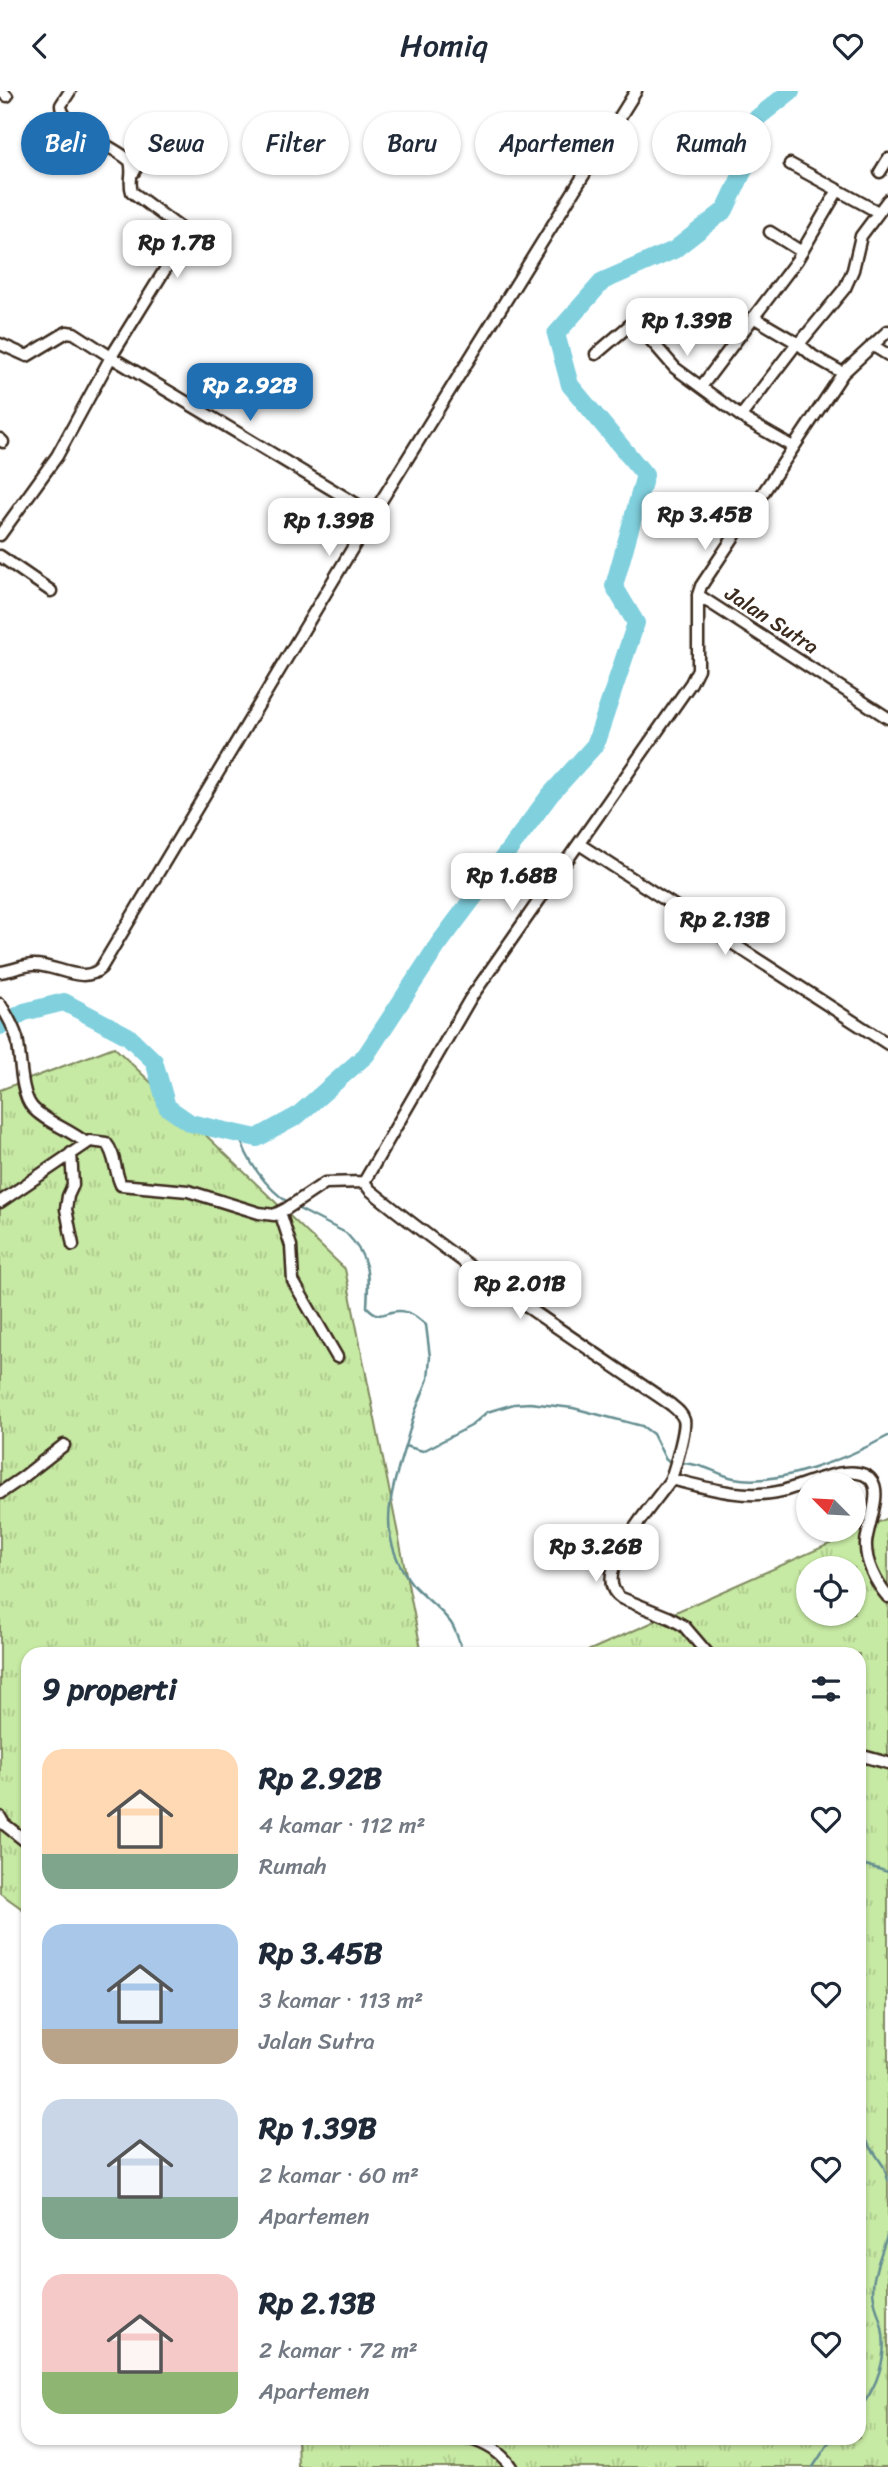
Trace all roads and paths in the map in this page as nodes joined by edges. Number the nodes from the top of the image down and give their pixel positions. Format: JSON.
{"nodes":[{"id":1,"x":70,"y":91,"type":"edge"},
{"id":2,"x":631,"y":93,"type":"edge"},
{"id":3,"x":124,"y":156,"type":"edge"},
{"id":4,"x":888,"y":159,"type":"edge"},
{"id":5,"x":789,"y":164,"type":"dead end"},
{"id":6,"x":880,"y":172,"type":"dead end"},
{"id":7,"x":133,"y":175,"type":"edge"},
{"id":8,"x":838,"y":190,"type":"junction"},
{"id":9,"x":888,"y":200,"type":"edge"},
{"id":10,"x":878,"y":212,"type":"junction"},
{"id":11,"x":770,"y":232,"type":"dead end"},
{"id":12,"x":802,"y":251,"type":"junction"},
{"id":13,"x":753,"y":317,"type":"junction"},
{"id":14,"x":888,"y":331,"type":"edge"},
{"id":15,"x":798,"y":343,"type":"junction"},
{"id":16,"x":0,"y":344,"type":"edge"},
{"id":17,"x":872,"y":345,"type":"junction"},
{"id":18,"x":596,"y":354,"type":"dead end"},
{"id":19,"x":888,"y":355,"type":"edge"},
{"id":20,"x":111,"y":357,"type":"junction"},
{"id":21,"x":843,"y":373,"type":"junction"},
{"id":22,"x":702,"y":387,"type":"junction"},
{"id":23,"x":741,"y":416,"type":"junction"},
{"id":24,"x":793,"y":447,"type":"junction"},
{"id":25,"x":373,"y":515,"type":"junction"},
{"id":26,"x":0,"y":535,"type":"edge"},
{"id":27,"x":0,"y":556,"type":"edge"},
{"id":28,"x":51,"y":591,"type":"dead end"},
{"id":29,"x":698,"y":595,"type":"junction"},
{"id":30,"x":888,"y":718,"type":"edge"},
{"id":31,"x":579,"y":844,"type":"junction"},
{"id":32,"x":0,"y":972,"type":"edge"},
{"id":33,"x":0,"y":1004,"type":"edge"},
{"id":34,"x":888,"y":1044,"type":"edge"},
{"id":35,"x":86,"y":1143,"type":"junction"},
{"id":36,"x":71,"y":1153,"type":"junction"},
{"id":37,"x":364,"y":1182,"type":"junction"},
{"id":38,"x":0,"y":1202,"type":"edge"},
{"id":39,"x":284,"y":1210,"type":"junction"},
{"id":40,"x":73,"y":1245,"type":"dead end"},
{"id":41,"x":337,"y":1357,"type":"dead end"},
{"id":42,"x":64,"y":1445,"type":"dead end"},
{"id":43,"x":672,"y":1474,"type":"junction"},
{"id":44,"x":0,"y":1493,"type":"edge"},
{"id":45,"x":888,"y":1597,"type":"edge"},
{"id":46,"x":702,"y":1647,"type":"edge"},
{"id":47,"x":866,"y":1757,"type":"edge"},
{"id":48,"x":888,"y":1763,"type":"edge"},
{"id":49,"x":0,"y":1817,"type":"edge"},
{"id":50,"x":21,"y":1837,"type":"edge"},
{"id":51,"x":486,"y":2445,"type":"edge"},
{"id":52,"x":511,"y":2467,"type":"edge"}],
"edges":[{"from":1,"to":3,"type":"street"},
{"from":2,"to":25,"type":"street"},
{"from":4,"to":6,"type":"street"},
{"from":5,"to":8,"type":"street"},
{"from":7,"to":20,"type":"street"},
{"from":8,"to":10,"type":"street"},
{"from":8,"to":12,"type":"street"},
{"from":9,"to":10,"type":"street"},
{"from":10,"to":15,"type":"street"},
{"from":11,"to":12,"type":"street"},
{"from":12,"to":13,"type":"street"},
{"from":13,"to":15,"type":"street"},
{"from":13,"to":22,"type":"street"},
{"from":14,"to":17,"type":"street","name":"Jalan Sutra"},
{"from":15,"to":21,"type":"street"},
{"from":15,"to":23,"type":"street"},
{"from":16,"to":20,"type":"street"},
{"from":17,"to":19,"type":"street"},
{"from":17,"to":21,"type":"street","name":"Jalan Sutra"},
{"from":18,"to":22,"type":"street"},
{"from":20,"to":25,"type":"street"},
{"from":20,"to":26,"type":"street"},
{"from":21,"to":24,"type":"street","name":"Jalan Sutra"},
{"from":22,"to":23,"type":"street"},
{"from":23,"to":24,"type":"street"},
{"from":24,"to":29,"type":"street","name":"Jalan Sutra"},
{"from":25,"to":32,"type":"street"},
{"from":27,"to":28,"type":"street"},
{"from":29,"to":30,"type":"street","name":"Jalan Sutra"},
{"from":29,"to":31,"type":"street"},
{"from":31,"to":34,"type":"street"},
{"from":31,"to":37,"type":"street"},
{"from":33,"to":35,"type":"street"},
{"from":35,"to":36,"type":"street"},
{"from":35,"to":39,"type":"street"},
{"from":36,"to":38,"type":"street"},
{"from":36,"to":40,"type":"street"},
{"from":37,"to":39,"type":"street"},
{"from":37,"to":43,"type":"street"},
{"from":39,"to":41,"type":"street"},
{"from":42,"to":44,"type":"street"},
{"from":43,"to":45,"type":"street"},
{"from":43,"to":46,"type":"street"},
{"from":47,"to":48,"type":"street"},
{"from":49,"to":50,"type":"street"},
{"from":51,"to":52,"type":"street"}]}
